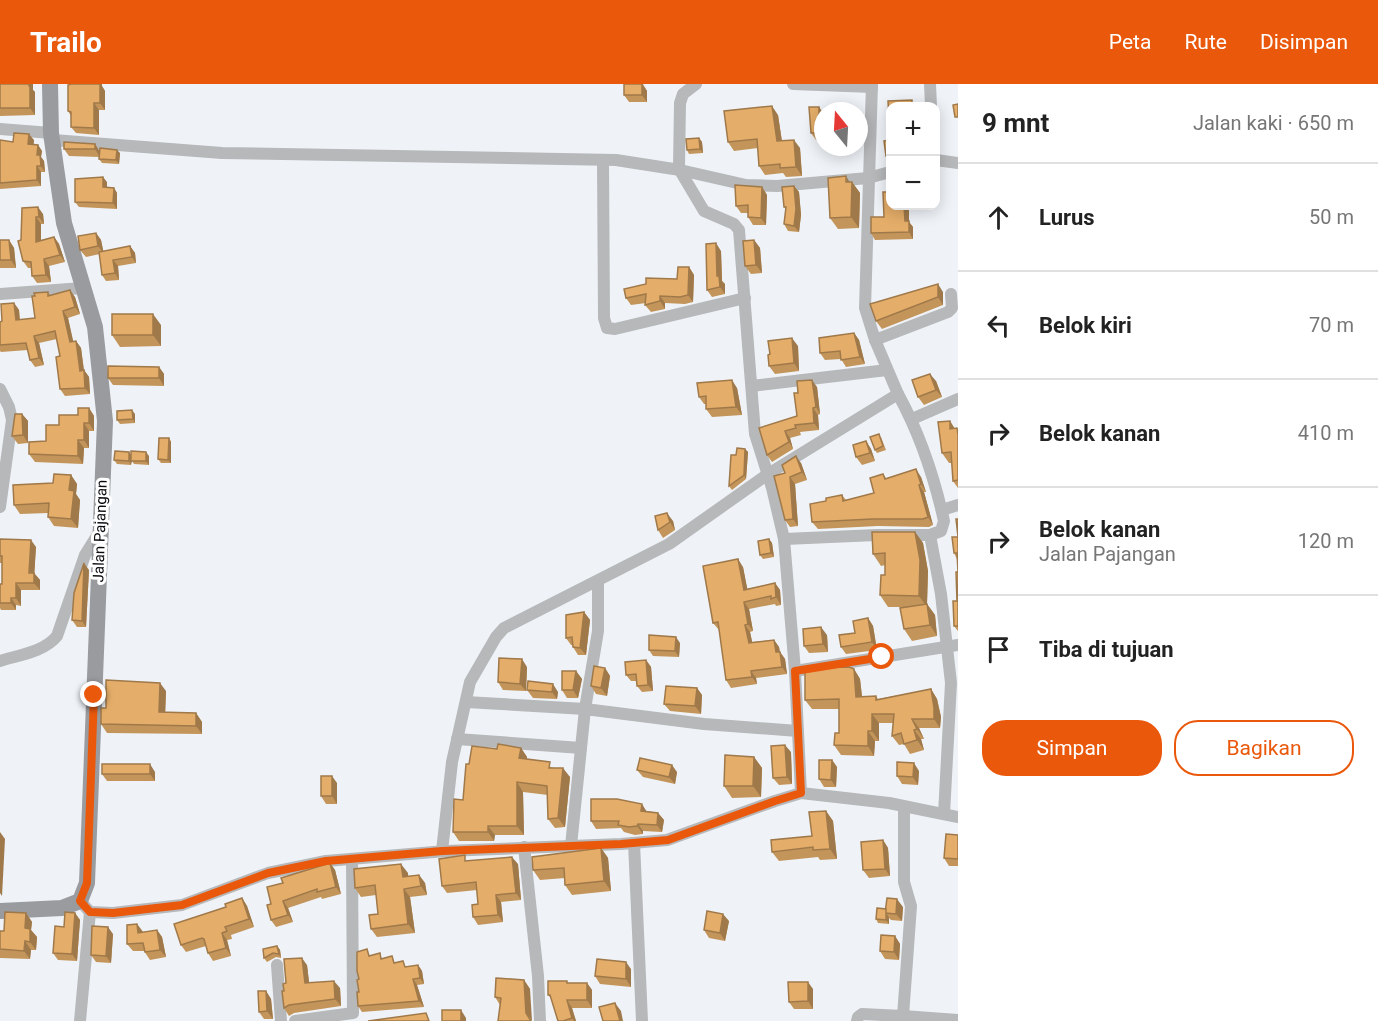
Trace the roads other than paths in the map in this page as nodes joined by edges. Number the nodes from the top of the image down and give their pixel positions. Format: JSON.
{"nodes":[{"id":1,"x":50,"y":84,"type":"edge"},
{"id":2,"x":696,"y":84,"type":"edge"},
{"id":3,"x":793,"y":84,"type":"edge"},
{"id":4,"x":930,"y":84,"type":"edge"},
{"id":5,"x":872,"y":86,"type":"edge"},
{"id":6,"x":931,"y":102,"type":"edge"},
{"id":7,"x":0,"y":129,"type":"edge"},
{"id":8,"x":52,"y":137,"type":"junction"},
{"id":9,"x":603,"y":160,"type":"junction"},
{"id":10,"x":940,"y":160,"type":"edge"},
{"id":11,"x":958,"y":162,"type":"edge"},
{"id":12,"x":680,"y":170,"type":"junction"},
{"id":13,"x":886,"y":173,"type":"edge"},
{"id":14,"x":868,"y":178,"type":"junction"},
{"id":15,"x":83,"y":288,"type":"junction"},
{"id":16,"x":0,"y":294,"type":"edge"},
{"id":17,"x":951,"y":294,"type":"dead end"},
{"id":18,"x":745,"y":298,"type":"junction"},
{"id":19,"x":875,"y":340,"type":"junction"},
{"id":20,"x":887,"y":370,"type":"junction"},
{"id":21,"x":752,"y":386,"type":"junction"},
{"id":22,"x":0,"y":389,"type":"edge"},
{"id":23,"x":898,"y":394,"type":"junction"},
{"id":24,"x":958,"y":399,"type":"edge"},
{"id":25,"x":912,"y":419,"type":"junction"},
{"id":26,"x":768,"y":474,"type":"junction"},
{"id":27,"x":958,"y":505,"type":"edge"},
{"id":28,"x":0,"y":507,"type":"edge"},
{"id":29,"x":942,"y":510,"type":"junction"},
{"id":30,"x":100,"y":531,"type":"junction"},
{"id":31,"x":930,"y":535,"type":"junction"},
{"id":32,"x":784,"y":539,"type":"junction"},
{"id":33,"x":598,"y":580,"type":"junction"},
{"id":34,"x":953,"y":646,"type":"edge"},
{"id":35,"x":0,"y":661,"type":"edge"},
{"id":36,"x":795,"y":671,"type":"junction"},
{"id":37,"x":465,"y":702,"type":"junction"},
{"id":38,"x":585,"y":709,"type":"junction"},
{"id":39,"x":798,"y":731,"type":"junction"},
{"id":40,"x":457,"y":739,"type":"junction"},
{"id":41,"x":581,"y":748,"type":"junction"},
{"id":42,"x":801,"y":793,"type":"junction"},
{"id":43,"x":904,"y":807,"type":"junction"},
{"id":44,"x":944,"y":814,"type":"junction"},
{"id":45,"x":958,"y":817,"type":"edge"},
{"id":46,"x":634,"y":843,"type":"junction"},
{"id":47,"x":571,"y":846,"type":"junction"},
{"id":48,"x":524,"y":847,"type":"junction"},
{"id":49,"x":442,"y":851,"type":"junction"},
{"id":50,"x":352,"y":859,"type":"junction"},
{"id":51,"x":85,"y":906,"type":"junction"},
{"id":52,"x":0,"y":911,"type":"edge"},
{"id":53,"x":277,"y":965,"type":"dead end"},
{"id":54,"x":903,"y":1016,"type":"junction"},
{"id":55,"x":353,"y":1017,"type":"edge"},
{"id":56,"x":958,"y":1020,"type":"edge"},
{"id":57,"x":80,"y":1021,"type":"edge"},
{"id":58,"x":281,"y":1021,"type":"edge"},
{"id":59,"x":295,"y":1021,"type":"edge"},
{"id":60,"x":540,"y":1021,"type":"edge"},
{"id":61,"x":642,"y":1021,"type":"edge"},
{"id":62,"x":857,"y":1021,"type":"edge"}],
"edges":[{"from":1,"to":8,"type":"main road","name":"Jalan Pajangan"},
{"from":2,"to":12,"type":"street"},
{"from":3,"to":5,"type":"street"},
{"from":4,"to":6,"type":"street"},
{"from":5,"to":14,"type":"street"},
{"from":7,"to":8,"type":"street"},
{"from":8,"to":9,"type":"street"},
{"from":8,"to":15,"type":"main road","name":"Jalan Pajangan"},
{"from":9,"to":12,"type":"street"},
{"from":9,"to":18,"type":"street"},
{"from":10,"to":11,"type":"street"},
{"from":12,"to":14,"type":"street"},
{"from":12,"to":18,"type":"street"},
{"from":13,"to":14,"type":"street"},
{"from":14,"to":19,"type":"street"},
{"from":15,"to":16,"type":"street"},
{"from":15,"to":30,"type":"main road","name":"Jalan Pajangan"},
{"from":17,"to":19,"type":"street"},
{"from":18,"to":21,"type":"street"},
{"from":19,"to":20,"type":"street"},
{"from":20,"to":21,"type":"street"},
{"from":20,"to":23,"type":"street"},
{"from":21,"to":26,"type":"street"},
{"from":22,"to":28,"type":"street"},
{"from":23,"to":25,"type":"street"},
{"from":23,"to":26,"type":"street"},
{"from":24,"to":25,"type":"street"},
{"from":25,"to":29,"type":"street"},
{"from":26,"to":32,"type":"street"},
{"from":26,"to":33,"type":"street"},
{"from":27,"to":29,"type":"street"},
{"from":29,"to":31,"type":"street"},
{"from":30,"to":35,"type":"street"},
{"from":30,"to":51,"type":"main road","name":"Jalan Pajangan"},
{"from":31,"to":32,"type":"street"},
{"from":31,"to":34,"type":"street"},
{"from":32,"to":36,"type":"street"},
{"from":33,"to":37,"type":"street"},
{"from":33,"to":38,"type":"street"},
{"from":34,"to":36,"type":"street"},
{"from":34,"to":44,"type":"street"},
{"from":36,"to":39,"type":"street"},
{"from":37,"to":38,"type":"street"},
{"from":37,"to":40,"type":"street"},
{"from":38,"to":39,"type":"street"},
{"from":38,"to":41,"type":"street"},
{"from":39,"to":42,"type":"street"},
{"from":40,"to":41,"type":"street"},
{"from":40,"to":49,"type":"street"},
{"from":41,"to":47,"type":"street"},
{"from":42,"to":43,"type":"street"},
{"from":42,"to":46,"type":"street"},
{"from":43,"to":44,"type":"street"},
{"from":43,"to":54,"type":"street"},
{"from":44,"to":45,"type":"street"},
{"from":46,"to":47,"type":"street"},
{"from":46,"to":61,"type":"street"},
{"from":47,"to":48,"type":"street"},
{"from":48,"to":49,"type":"street"},
{"from":48,"to":60,"type":"street"},
{"from":49,"to":50,"type":"street"},
{"from":50,"to":51,"type":"street"},
{"from":50,"to":55,"type":"street"},
{"from":51,"to":52,"type":"main road"},
{"from":51,"to":57,"type":"street"},
{"from":53,"to":58,"type":"street"},
{"from":54,"to":56,"type":"street"},
{"from":54,"to":62,"type":"street"},
{"from":55,"to":59,"type":"street"}]}
